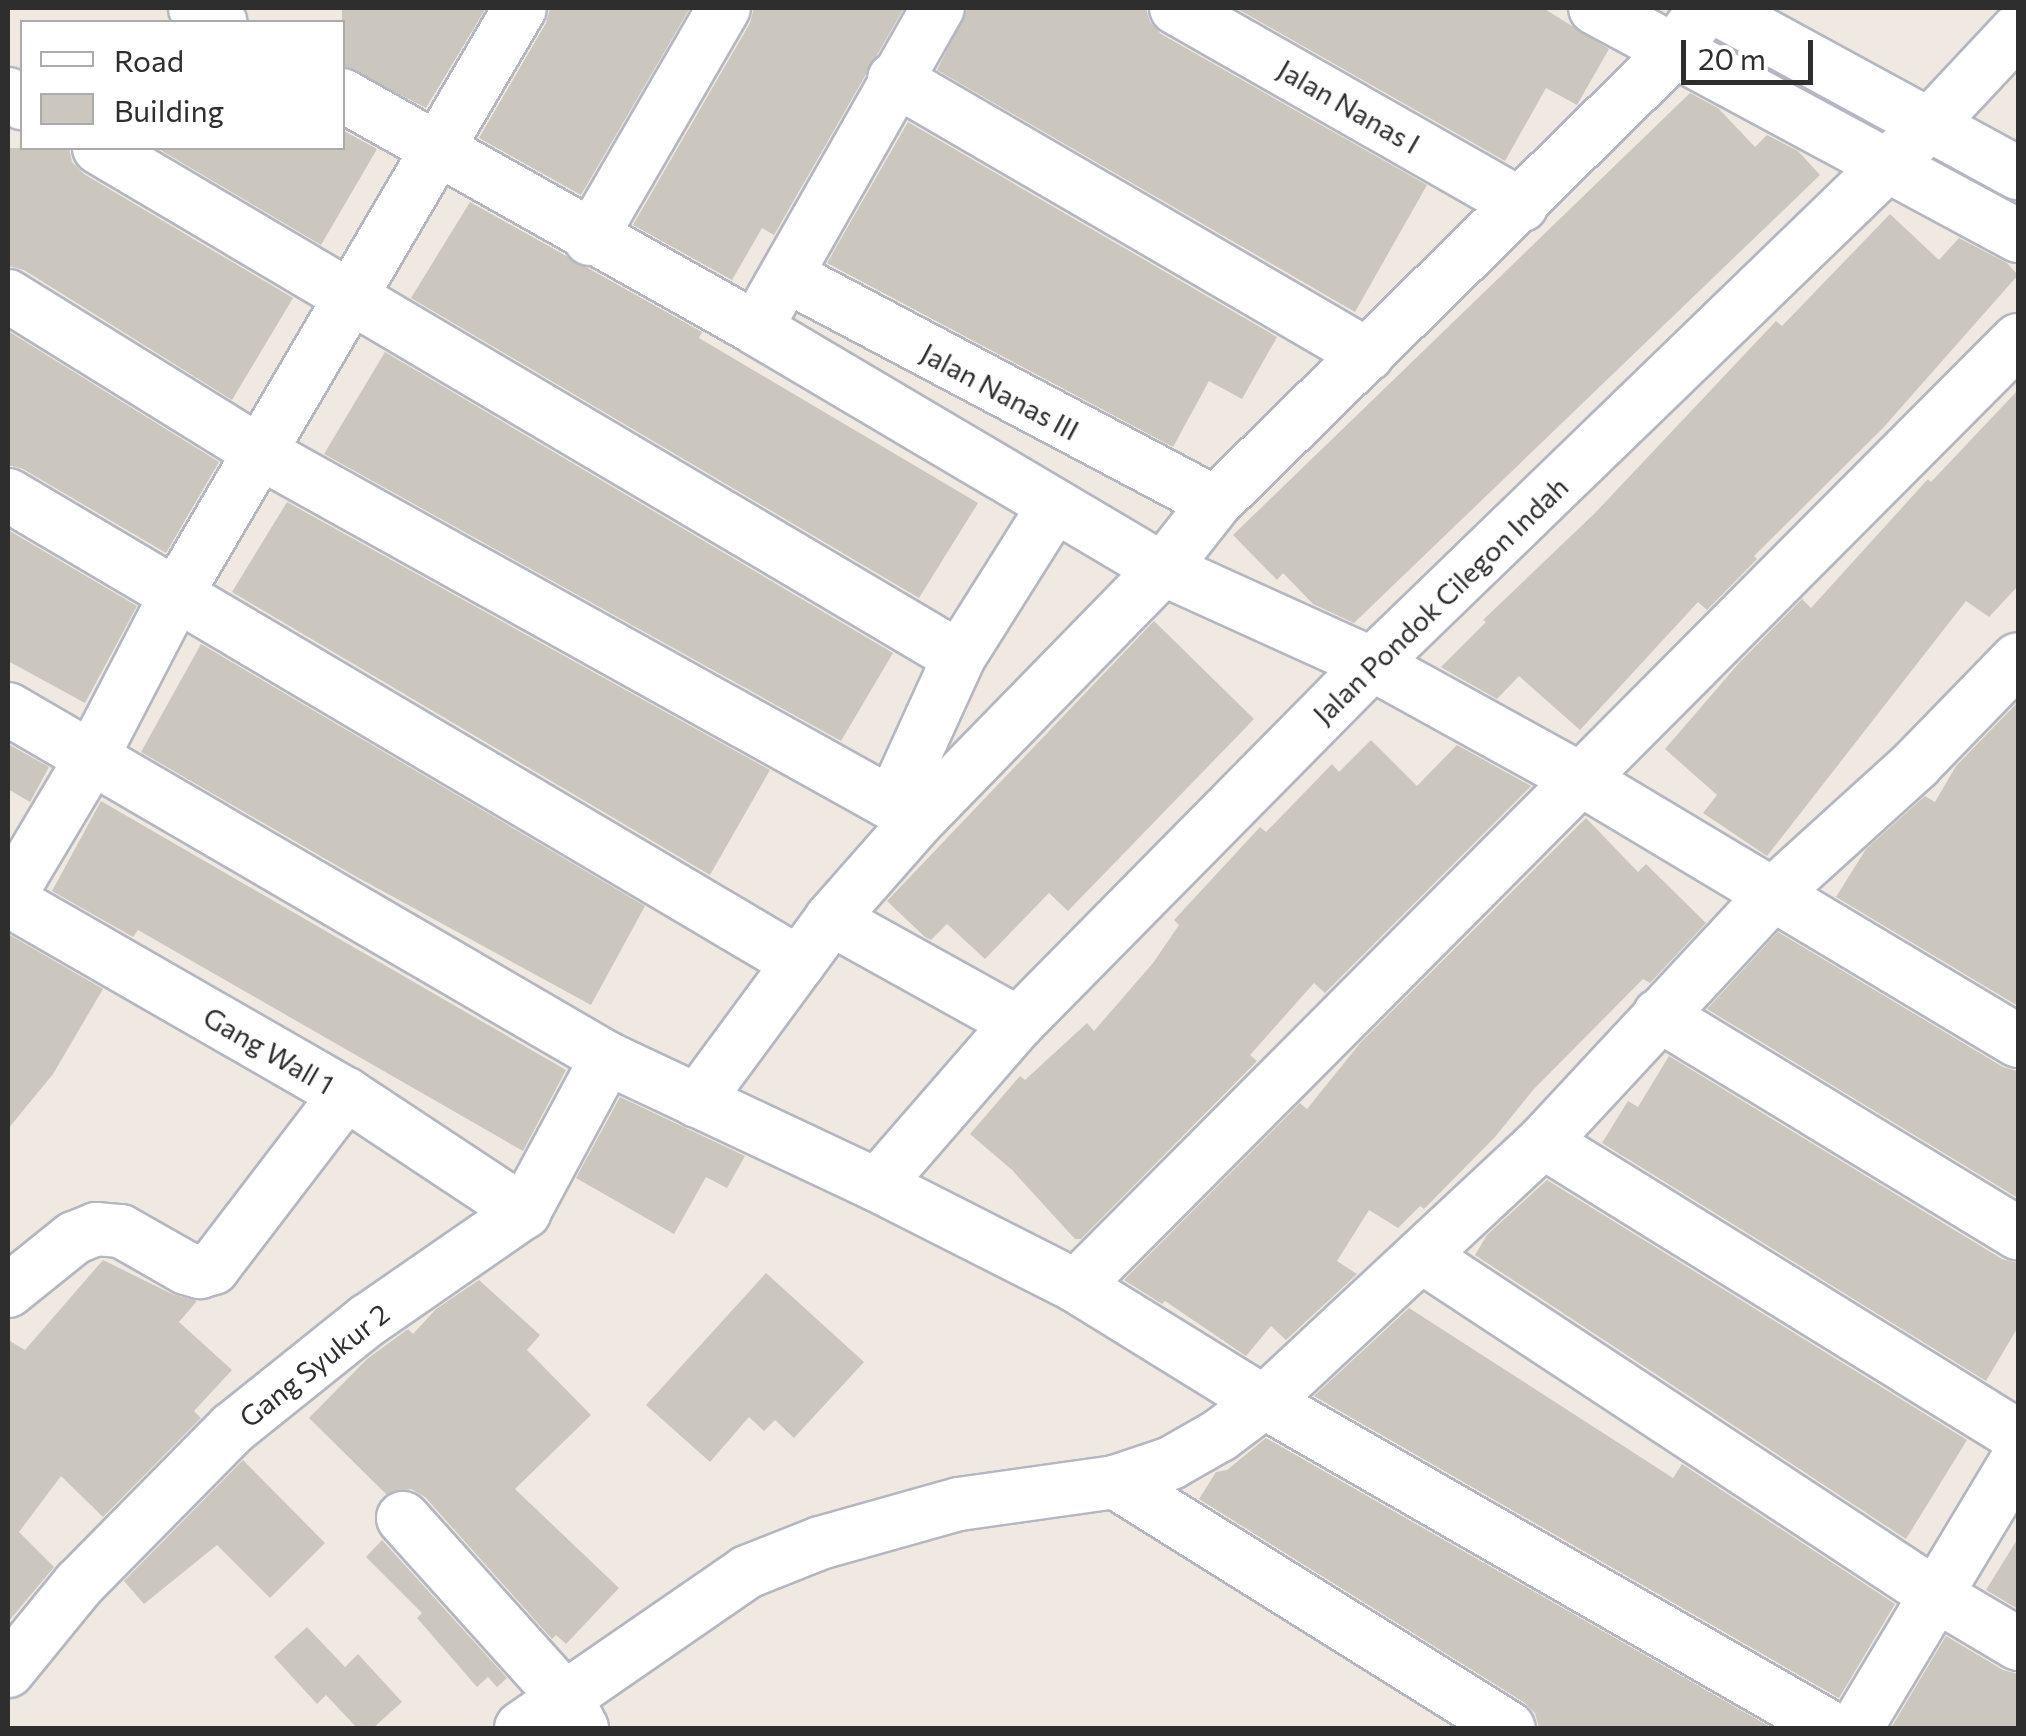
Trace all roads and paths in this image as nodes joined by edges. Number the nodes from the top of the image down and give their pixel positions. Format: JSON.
{"nodes":[{"id":1,"x":194,"y":8,"type":"edge"},
{"id":2,"x":520,"y":8,"type":"edge"},
{"id":3,"x":724,"y":8,"type":"edge"},
{"id":4,"x":938,"y":8,"type":"edge"},
{"id":5,"x":1176,"y":8,"type":"edge"},
{"id":6,"x":1595,"y":8,"type":"edge"},
{"id":7,"x":1704,"y":8,"type":"edge"},
{"id":8,"x":1716,"y":8,"type":"edge"},
{"id":9,"x":216,"y":20,"type":"edge"},
{"id":10,"x":2018,"y":30,"type":"edge"},
{"id":11,"x":1673,"y":53,"type":"junction"},
{"id":12,"x":894,"y":79,"type":"junction"},
{"id":13,"x":345,"y":97,"type":"edge"},
{"id":14,"x":1929,"y":124,"type":"junction"},
{"id":15,"x":102,"y":150,"type":"edge"},
{"id":16,"x":438,"y":152,"type":"junction"},
{"id":17,"x":1886,"y":166,"type":"junction"},
{"id":18,"x":2018,"y":172,"type":"edge"},
{"id":19,"x":1522,"y":206,"type":"junction"},
{"id":20,"x":2018,"y":236,"type":"edge"},
{"id":21,"x":590,"y":238,"type":"junction"},
{"id":22,"x":787,"y":276,"type":"junction"},
{"id":23,"x":8,"y":296,"type":"edge"},
{"id":24,"x":353,"y":297,"type":"junction"},
{"id":25,"x":755,"y":328,"type":"junction"},
{"id":26,"x":2018,"y":340,"type":"edge"},
{"id":27,"x":1368,"y":355,"type":"junction"},
{"id":28,"x":261,"y":452,"type":"junction"},
{"id":29,"x":8,"y":495,"type":"edge"},
{"id":30,"x":1215,"y":503,"type":"junction"},
{"id":31,"x":1054,"y":506,"type":"junction"},
{"id":32,"x":1164,"y":569,"type":"junction"},
{"id":33,"x":176,"y":595,"type":"junction"},
{"id":34,"x":959,"y":657,"type":"junction"},
{"id":35,"x":2018,"y":659,"type":"edge"},
{"id":36,"x":1372,"y":664,"type":"junction"},
{"id":37,"x":8,"y":709,"type":"edge"},
{"id":38,"x":90,"y":759,"type":"junction"},
{"id":39,"x":1582,"y":780,"type":"junction"},
{"id":40,"x":906,"y":810,"type":"junction"},
{"id":41,"x":1774,"y":892,"type":"junction"},
{"id":42,"x":8,"y":899,"type":"edge"},
{"id":43,"x":831,"y":919,"type":"junction"},
{"id":44,"x":799,"y":963,"type":"junction"},
{"id":45,"x":1659,"y":1014,"type":"junction"},
{"id":46,"x":1018,"y":1023,"type":"junction"},
{"id":47,"x":2018,"y":1041,"type":"edge"},
{"id":48,"x":607,"y":1058,"type":"junction"},
{"id":49,"x":346,"y":1094,"type":"junction"},
{"id":50,"x":697,"y":1101,"type":"junction"},
{"id":51,"x":1542,"y":1142,"type":"junction"},
{"id":52,"x":877,"y":1185,"type":"junction"},
{"id":53,"x":524,"y":1212,"type":"junction"},
{"id":54,"x":2018,"y":1233,"type":"edge"},
{"id":55,"x":1421,"y":1256,"type":"junction"},
{"id":56,"x":1076,"y":1286,"type":"junction"},
{"id":57,"x":8,"y":1291,"type":"edge"},
{"id":58,"x":1264,"y":1402,"type":"junction"},
{"id":59,"x":2018,"y":1436,"type":"edge"},
{"id":60,"x":2018,"y":1458,"type":"edge"},
{"id":61,"x":1115,"y":1482,"type":"junction"},
{"id":62,"x":403,"y":1518,"type":"dead end"},
{"id":63,"x":1939,"y":1597,"type":"junction"},
{"id":64,"x":2018,"y":1644,"type":"edge"},
{"id":65,"x":8,"y":1671,"type":"edge"},
{"id":66,"x":575,"y":1714,"type":"edge"},
{"id":67,"x":1502,"y":1726,"type":"edge"},
{"id":68,"x":521,"y":1728,"type":"edge"},
{"id":69,"x":1831,"y":1728,"type":"edge"},
{"id":70,"x":1856,"y":1728,"type":"edge"}],
"edges":[{"from":1,"to":9,"type":"street"},
{"from":2,"to":16,"type":"street"},
{"from":3,"to":21,"type":"street"},
{"from":4,"to":12,"type":"street"},
{"from":5,"to":19,"type":"street","name":"Jalan Nanas I"},
{"from":6,"to":11,"type":"street"},
{"from":7,"to":11,"type":"street"},
{"from":8,"to":14,"type":"street"},
{"from":10,"to":14,"type":"street","name":"Jalan Pondok Cilegon Indah"},
{"from":11,"to":17,"type":"street"},
{"from":11,"to":19,"type":"street"},
{"from":12,"to":22,"type":"street"},
{"from":12,"to":27,"type":"street"},
{"from":13,"to":16,"type":"street"},
{"from":14,"to":17,"type":"street","name":"Jalan Pondok Cilegon Indah"},
{"from":14,"to":18,"type":"street"},
{"from":15,"to":24,"type":"street"},
{"from":16,"to":21,"type":"street"},
{"from":16,"to":24,"type":"street"},
{"from":17,"to":20,"type":"street"},
{"from":17,"to":36,"type":"street","name":"Jalan Pondok Cilegon Indah"},
{"from":19,"to":27,"type":"street"},
{"from":21,"to":25,"type":"street"},
{"from":22,"to":25,"type":"street"},
{"from":22,"to":30,"type":"street","name":"Jalan Nanas III"},
{"from":23,"to":28,"type":"street"},
{"from":24,"to":28,"type":"street"},
{"from":24,"to":34,"type":"street"},
{"from":25,"to":31,"type":"street"},
{"from":26,"to":39,"type":"street"},
{"from":27,"to":30,"type":"street"},
{"from":28,"to":33,"type":"street"},
{"from":28,"to":40,"type":"street"},
{"from":29,"to":33,"type":"street"},
{"from":30,"to":32,"type":"street"},
{"from":31,"to":32,"type":"street"},
{"from":31,"to":34,"type":"street"},
{"from":32,"to":36,"type":"street"},
{"from":32,"to":40,"type":"street"},
{"from":33,"to":38,"type":"street"},
{"from":33,"to":44,"type":"street"},
{"from":34,"to":40,"type":"street"},
{"from":35,"to":41,"type":"street"},
{"from":36,"to":39,"type":"street"},
{"from":36,"to":46,"type":"street","name":"Jalan Pondok Cilegon Indah"},
{"from":37,"to":38,"type":"street"},
{"from":38,"to":42,"type":"street"},
{"from":38,"to":48,"type":"street"},
{"from":39,"to":41,"type":"street"},
{"from":39,"to":56,"type":"street"},
{"from":40,"to":43,"type":"street"},
{"from":41,"to":45,"type":"street"},
{"from":41,"to":47,"type":"street"},
{"from":42,"to":49,"type":"street","name":"Gang Wall 1"},
{"from":43,"to":44,"type":"street"},
{"from":43,"to":46,"type":"street"},
{"from":44,"to":50,"type":"street"},
{"from":45,"to":51,"type":"street"},
{"from":45,"to":54,"type":"street"},
{"from":46,"to":52,"type":"street","name":"Jalan Pondok Cilegon Indah"},
{"from":48,"to":50,"type":"street"},
{"from":48,"to":53,"type":"street","name":"Gang Syukur 2"},
{"from":49,"to":53,"type":"street","name":"Gang Wall 1"},
{"from":49,"to":57,"type":"street"},
{"from":50,"to":52,"type":"street"},
{"from":51,"to":55,"type":"street"},
{"from":51,"to":59,"type":"street"},
{"from":52,"to":56,"type":"street"},
{"from":53,"to":65,"type":"street","name":"Gang Syukur 2"},
{"from":55,"to":58,"type":"street"},
{"from":55,"to":63,"type":"street"},
{"from":56,"to":58,"type":"street"},
{"from":58,"to":61,"type":"street"},
{"from":58,"to":69,"type":"street"},
{"from":60,"to":63,"type":"street"},
{"from":61,"to":66,"type":"street"},
{"from":61,"to":67,"type":"street"},
{"from":62,"to":66,"type":"street"},
{"from":63,"to":64,"type":"street"},
{"from":63,"to":70,"type":"street"},
{"from":66,"to":68,"type":"street"}]}
